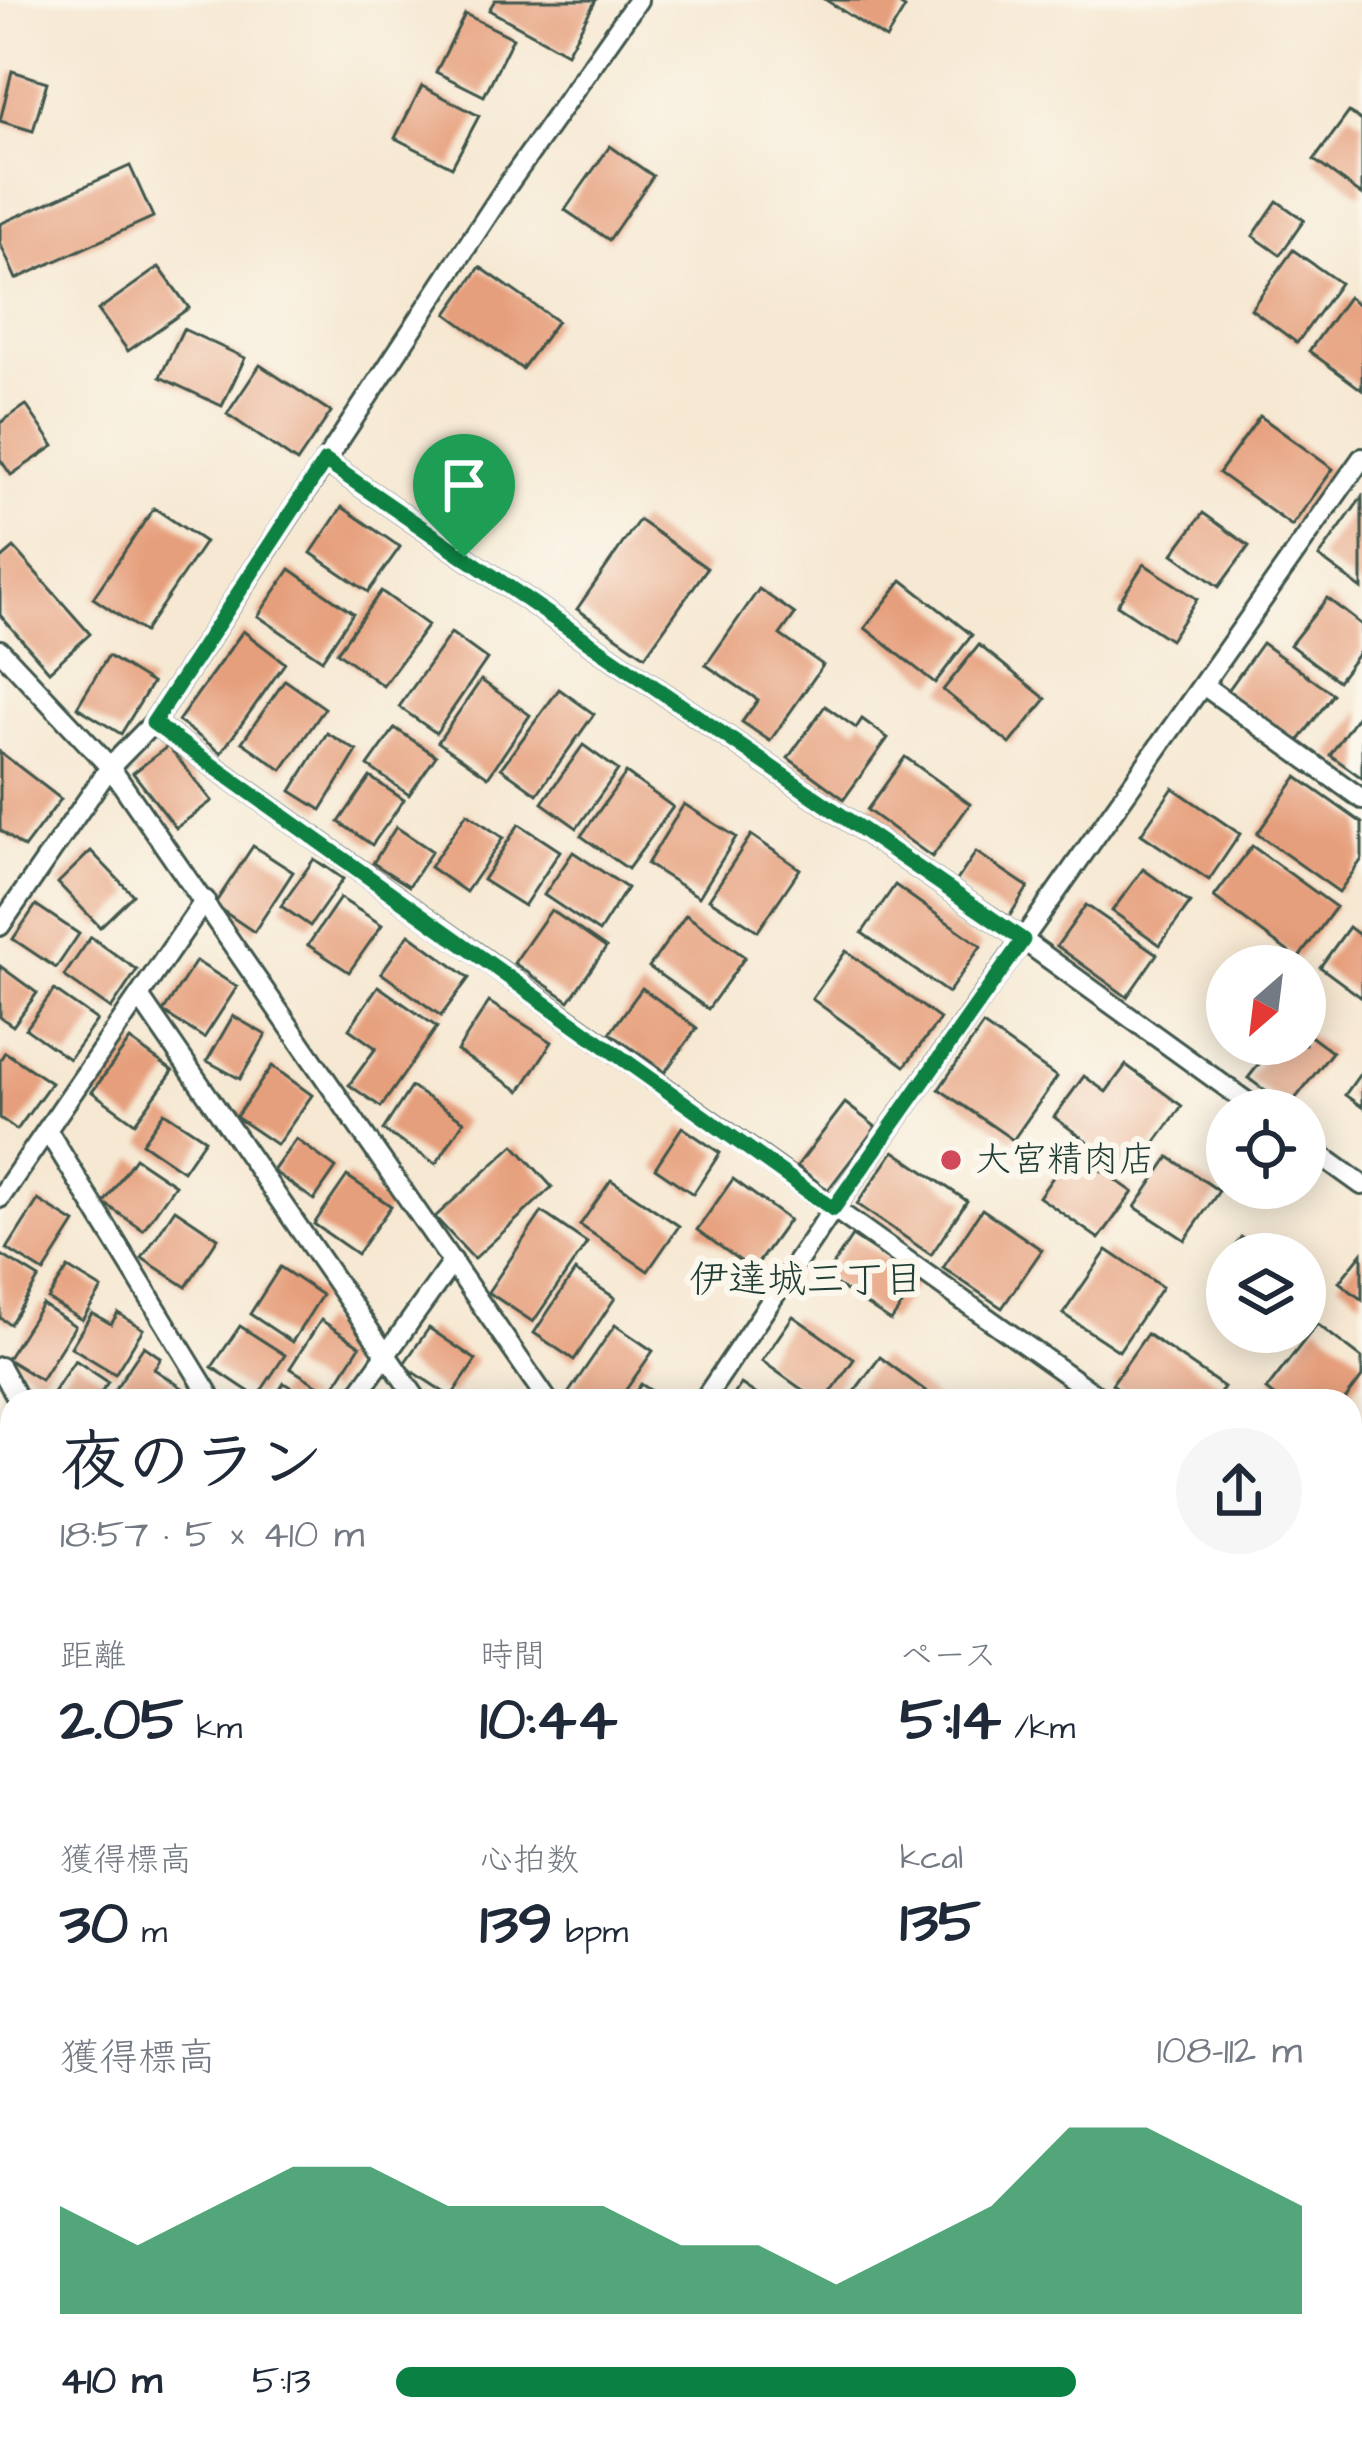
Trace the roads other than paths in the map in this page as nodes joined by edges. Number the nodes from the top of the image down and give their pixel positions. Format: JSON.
{"nodes":[{"id":1,"x":638,"y":0,"type":"edge"},
{"id":2,"x":1362,"y":458,"type":"edge"},
{"id":3,"x":325,"y":461,"type":"junction"},
{"id":4,"x":0,"y":650,"type":"edge"},
{"id":5,"x":1203,"y":685,"type":"junction"},
{"id":6,"x":153,"y":723,"type":"junction"},
{"id":7,"x":110,"y":767,"type":"junction"},
{"id":8,"x":1362,"y":799,"type":"edge"},
{"id":9,"x":205,"y":900,"type":"junction"},
{"id":10,"x":0,"y":926,"type":"edge"},
{"id":11,"x":1023,"y":940,"type":"junction"},
{"id":12,"x":139,"y":996,"type":"junction"},
{"id":13,"x":1229,"y":1089,"type":"edge"},
{"id":14,"x":46,"y":1130,"type":"junction"},
{"id":15,"x":1326,"y":1159,"type":"edge"},
{"id":16,"x":1362,"y":1185,"type":"edge"},
{"id":17,"x":0,"y":1198,"type":"edge"},
{"id":18,"x":833,"y":1209,"type":"junction"},
{"id":19,"x":453,"y":1261,"type":"junction"},
{"id":20,"x":388,"y":1353,"type":"junction"},
{"id":21,"x":206,"y":1389,"type":"edge"},
{"id":22,"x":362,"y":1389,"type":"edge"},
{"id":23,"x":410,"y":1389,"type":"edge"},
{"id":24,"x":540,"y":1389,"type":"edge"},
{"id":25,"x":711,"y":1389,"type":"edge"},
{"id":26,"x":1087,"y":1389,"type":"edge"}],
"edges":[{"from":1,"to":3,"type":"lane"},
{"from":2,"to":5,"type":"lane"},
{"from":3,"to":6,"type":"lane"},
{"from":3,"to":11,"type":"lane"},
{"from":4,"to":7,"type":"lane"},
{"from":5,"to":8,"type":"lane"},
{"from":5,"to":11,"type":"lane"},
{"from":6,"to":7,"type":"lane"},
{"from":6,"to":18,"type":"lane"},
{"from":7,"to":9,"type":"lane"},
{"from":7,"to":10,"type":"lane"},
{"from":9,"to":12,"type":"lane"},
{"from":9,"to":19,"type":"lane"},
{"from":11,"to":13,"type":"lane"},
{"from":11,"to":18,"type":"lane"},
{"from":12,"to":14,"type":"lane"},
{"from":12,"to":20,"type":"lane"},
{"from":14,"to":17,"type":"lane"},
{"from":14,"to":21,"type":"lane"},
{"from":15,"to":16,"type":"lane"},
{"from":18,"to":25,"type":"lane"},
{"from":18,"to":26,"type":"lane"},
{"from":19,"to":20,"type":"lane"},
{"from":19,"to":24,"type":"lane"},
{"from":20,"to":22,"type":"lane"},
{"from":20,"to":23,"type":"lane"}]}
